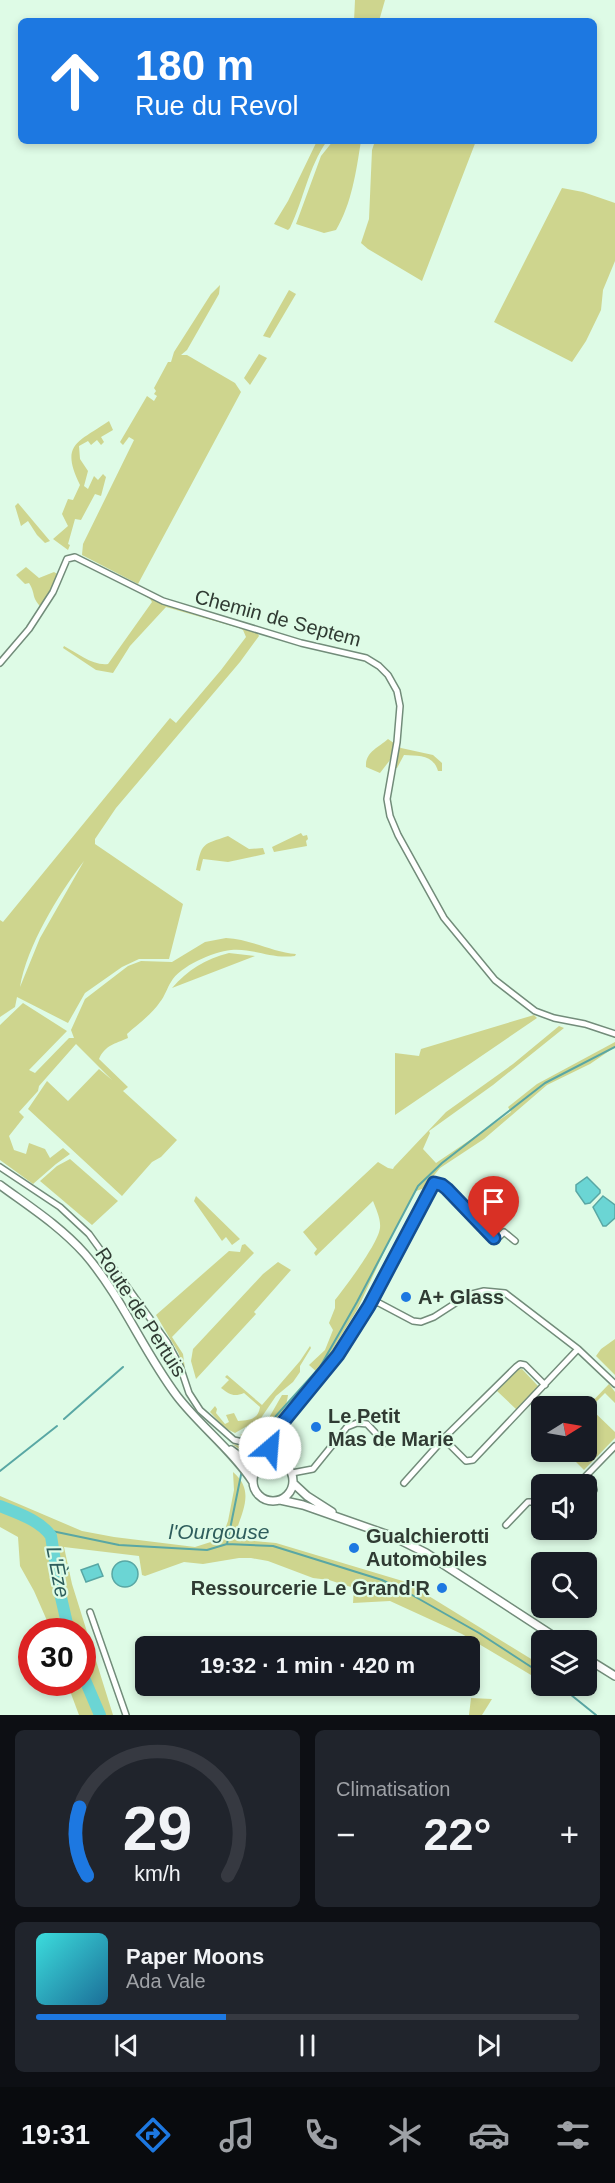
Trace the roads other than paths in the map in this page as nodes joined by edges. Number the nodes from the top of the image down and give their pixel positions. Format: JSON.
{"nodes":[{"id":1,"x":0,"y":663,"type":"edge"},
{"id":2,"x":615,"y":1034,"type":"edge"},
{"id":3,"x":0,"y":1167,"type":"edge"},
{"id":4,"x":0,"y":1185,"type":"edge"},
{"id":5,"x":515,"y":1241,"type":"dead end"},
{"id":6,"x":369,"y":1306,"type":"junction"},
{"id":7,"x":578,"y":1349,"type":"junction"},
{"id":8,"x":615,"y":1384,"type":"edge"},
{"id":9,"x":545,"y":1385,"type":"junction"},
{"id":10,"x":446,"y":1437,"type":"junction"},
{"id":11,"x":219,"y":1442,"type":"junction"},
{"id":12,"x":270,"y":1443,"type":"junction"},
{"id":13,"x":385,"y":1443,"type":"dead end"},
{"id":14,"x":615,"y":1446,"type":"edge"},
{"id":15,"x":272,"y":1460,"type":"junction"},
{"id":16,"x":261,"y":1464,"type":"junction"},
{"id":17,"x":292,"y":1473,"type":"junction"},
{"id":18,"x":588,"y":1474,"type":"edge"},
{"id":19,"x":253,"y":1482,"type":"junction"},
{"id":20,"x":293,"y":1483,"type":"junction"},
{"id":21,"x":404,"y":1483,"type":"dead end"},
{"id":22,"x":280,"y":1500,"type":"junction"},
{"id":23,"x":531,"y":1502,"type":"edge"},
{"id":24,"x":342,"y":1519,"type":"junction"},
{"id":25,"x":506,"y":1525,"type":"dead end"},
{"id":26,"x":90,"y":1612,"type":"dead end"},
{"id":27,"x":544,"y":1630,"type":"edge"},
{"id":28,"x":597,"y":1665,"type":"edge"},
{"id":29,"x":615,"y":1676,"type":"edge"},
{"id":30,"x":126,"y":1715,"type":"edge"}],
"edges":[{"from":1,"to":2,"type":"street","name":"Chemin de Septem"},
{"from":3,"to":12,"type":"street"},
{"from":4,"to":11,"type":"main road","name":"Route de Pertuis"},
{"from":5,"to":6,"type":"street"},
{"from":6,"to":7,"type":"street"},
{"from":6,"to":12,"type":"street"},
{"from":7,"to":8,"type":"street"},
{"from":7,"to":9,"type":"street"},
{"from":9,"to":10,"type":"street"},
{"from":9,"to":10,"type":"street"},
{"from":10,"to":21,"type":"street"},
{"from":11,"to":16,"type":"main road","name":"Route de Pertuis"},
{"from":11,"to":19,"type":"main road","name":"Route de Pertuis"},
{"from":12,"to":15,"type":"street"},
{"from":13,"to":17,"type":"street"},
{"from":14,"to":18,"type":"street"},
{"from":15,"to":16,"type":"main road"},
{"from":15,"to":17,"type":"main road"},
{"from":16,"to":19,"type":"main road"},
{"from":17,"to":20,"type":"main road"},
{"from":19,"to":22,"type":"main road"},
{"from":20,"to":22,"type":"main road"},
{"from":20,"to":24,"type":"main road"},
{"from":22,"to":24,"type":"main road"},
{"from":23,"to":25,"type":"street"},
{"from":24,"to":27,"type":"main road"},
{"from":26,"to":30,"type":"street"},
{"from":28,"to":29,"type":"main road"}]}
